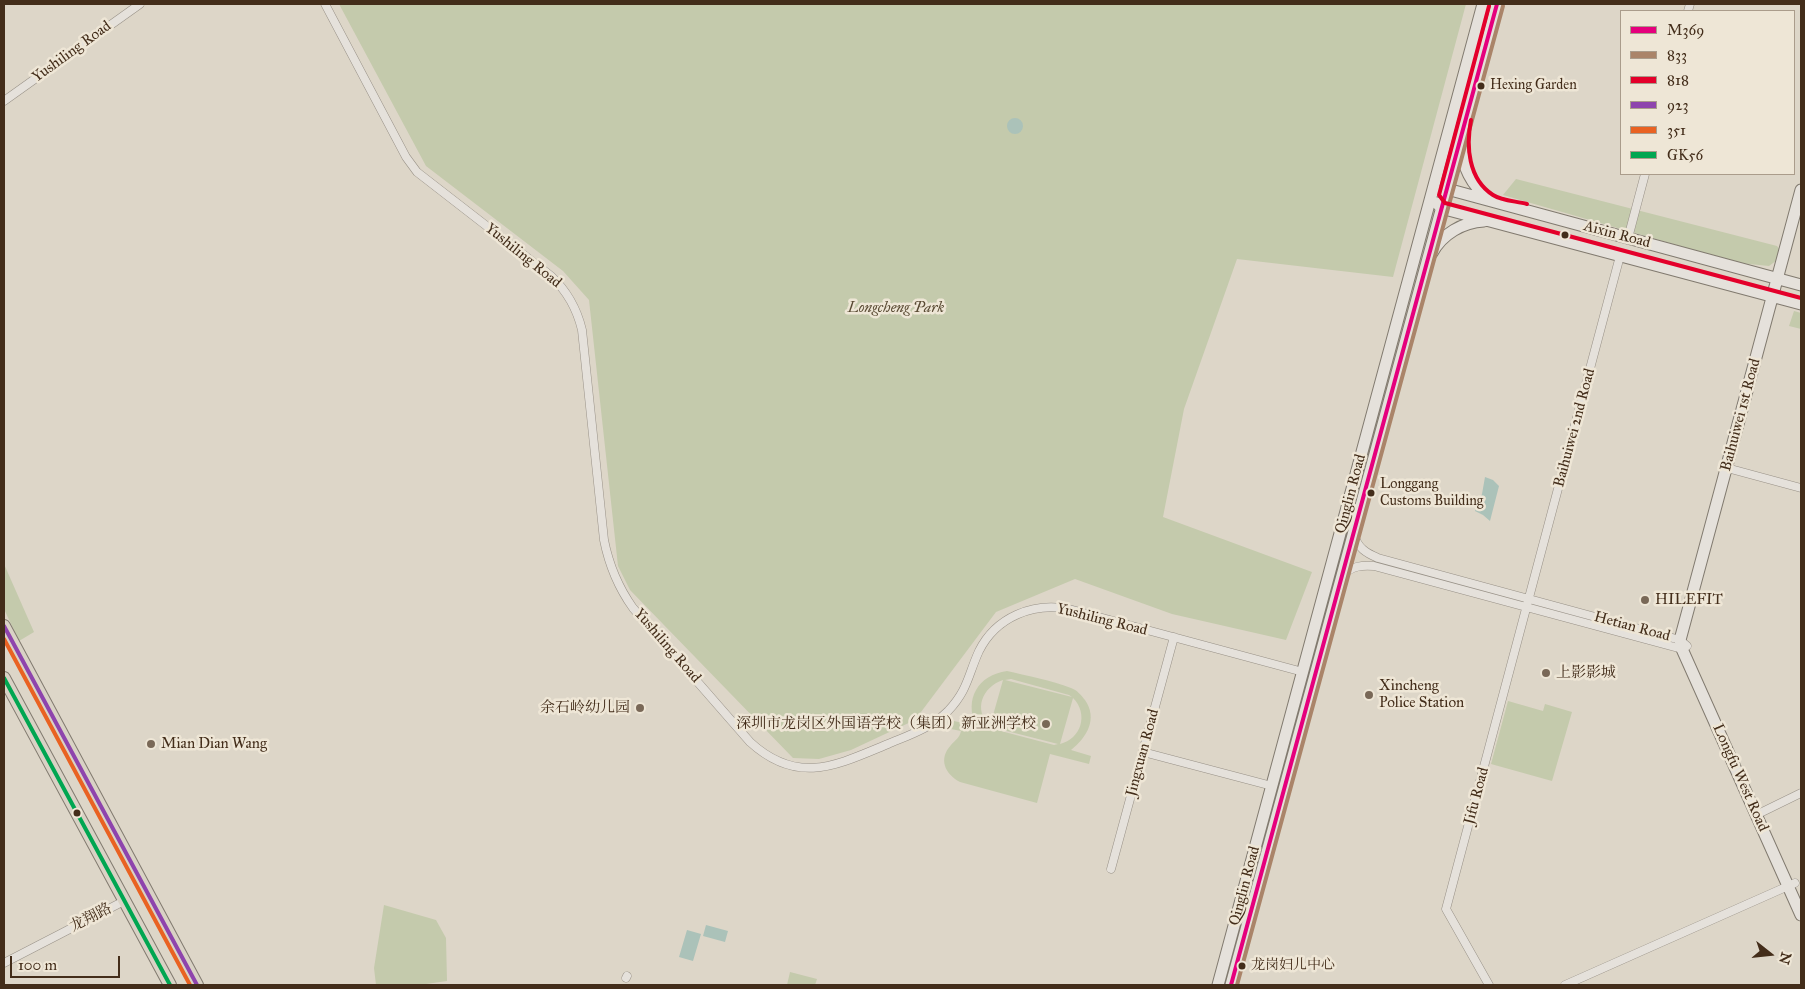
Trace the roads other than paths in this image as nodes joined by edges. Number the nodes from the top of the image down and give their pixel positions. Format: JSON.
{"nodes":[{"id":1,"x":140,"y":4,"type":"edge"},
{"id":2,"x":325,"y":4,"type":"edge"},
{"id":3,"x":1483,"y":4,"type":"edge"},
{"id":4,"x":1496,"y":4,"type":"edge"},
{"id":5,"x":4,"y":101,"type":"edge"},
{"id":6,"x":1462,"y":132,"type":"junction"},
{"id":7,"x":1645,"y":175,"type":"edge"},
{"id":8,"x":1446,"y":189,"type":"junction"},
{"id":9,"x":1801,"y":190,"type":"edge"},
{"id":10,"x":1432,"y":196,"type":"junction"},
{"id":11,"x":1492,"y":201,"type":"junction"},
{"id":12,"x":1442,"y":208,"type":"junction"},
{"id":13,"x":1801,"y":218,"type":"edge"},
{"id":14,"x":1490,"y":221,"type":"junction"},
{"id":15,"x":1628,"y":238,"type":"junction"},
{"id":16,"x":1620,"y":256,"type":"junction"},
{"id":17,"x":1427,"y":261,"type":"junction"},
{"id":18,"x":1781,"y":279,"type":"junction"},
{"id":19,"x":1801,"y":284,"type":"edge"},
{"id":20,"x":1776,"y":297,"type":"junction"},
{"id":21,"x":1801,"y":304,"type":"edge"},
{"id":22,"x":1730,"y":469,"type":"junction"},
{"id":23,"x":1801,"y":488,"type":"edge"},
{"id":24,"x":1353,"y":534,"type":"junction"},
{"id":25,"x":1342,"y":577,"type":"junction"},
{"id":26,"x":1529,"y":604,"type":"junction"},
{"id":27,"x":4,"y":626,"type":"edge"},
{"id":28,"x":1174,"y":637,"type":"junction"},
{"id":29,"x":1683,"y":645,"type":"junction"},
{"id":30,"x":1303,"y":672,"type":"junction"},
{"id":31,"x":4,"y":678,"type":"edge"},
{"id":32,"x":1143,"y":752,"type":"junction"},
{"id":33,"x":1272,"y":786,"type":"junction"},
{"id":34,"x":1801,"y":793,"type":"edge"},
{"id":35,"x":1760,"y":814,"type":"junction"},
{"id":36,"x":1112,"y":868,"type":"dead end"},
{"id":37,"x":1791,"y":885,"type":"junction"},
{"id":38,"x":1801,"y":898,"type":"edge"},
{"id":39,"x":124,"y":901,"type":"junction"},
{"id":40,"x":1801,"y":915,"type":"edge"},
{"id":41,"x":4,"y":963,"type":"edge"},
{"id":42,"x":170,"y":985,"type":"edge"},
{"id":43,"x":197,"y":985,"type":"edge"},
{"id":44,"x":1218,"y":985,"type":"edge"},
{"id":45,"x":1232,"y":985,"type":"edge"},
{"id":46,"x":1489,"y":985,"type":"edge"},
{"id":47,"x":1565,"y":985,"type":"edge"}],
"edges":[{"from":1,"to":5,"type":"street","name":"Yushiling Road"},
{"from":2,"to":28,"type":"street","name":"Yushiling Road"},
{"from":3,"to":10,"type":"main road","name":"Qinglin Road"},
{"from":4,"to":6,"type":"main road","name":"Qinglin Road"},
{"from":6,"to":8,"type":"main road","name":"Qinglin Road"},
{"from":6,"to":11,"type":"main road"},
{"from":7,"to":15,"type":"street"},
{"from":8,"to":10,"type":"main road"},
{"from":8,"to":11,"type":"main road","name":"Aixin Road"},
{"from":8,"to":12,"type":"main road","name":"Qinglin Road"},
{"from":9,"to":18,"type":"main road","name":"Baihuiwei 1st Road"},
{"from":10,"to":12,"type":"main road"},
{"from":10,"to":30,"type":"main road","name":"Qinglin Road"},
{"from":11,"to":15,"type":"main road","name":"Aixin Road"},
{"from":12,"to":14,"type":"main road","name":"Aixin Road"},
{"from":12,"to":17,"type":"main road","name":"Qinglin Road"},
{"from":13,"to":18,"type":"main road","name":"Baihuiwei 1st Road"},
{"from":14,"to":16,"type":"main road","name":"Aixin Road"},
{"from":14,"to":17,"type":"main road"},
{"from":15,"to":18,"type":"main road","name":"Aixin Road"},
{"from":16,"to":20,"type":"main road","name":"Aixin Road"},
{"from":16,"to":26,"type":"street","name":"Baihuiwei 2nd Road"},
{"from":17,"to":24,"type":"main road","name":"Qinglin Road"},
{"from":18,"to":19,"type":"main road","name":"Aixin Road"},
{"from":18,"to":20,"type":"main road","name":"Baihuiwei 1st Road"},
{"from":20,"to":21,"type":"main road","name":"Aixin Road"},
{"from":20,"to":22,"type":"main road","name":"Baihuiwei 1st Road"},
{"from":22,"to":23,"type":"street"},
{"from":22,"to":29,"type":"main road","name":"Baihuiwei 1st Road"},
{"from":24,"to":25,"type":"main road","name":"Qinglin Road"},
{"from":24,"to":26,"type":"street","name":"Hetian Road"},
{"from":25,"to":26,"type":"street","name":"Hetian Road"},
{"from":25,"to":45,"type":"main road","name":"Qinglin Road"},
{"from":26,"to":29,"type":"street","name":"Hetian Road"},
{"from":26,"to":46,"type":"street","name":"Jifu Road"},
{"from":27,"to":43,"type":"main road"},
{"from":28,"to":30,"type":"street","name":"Yushiling Road"},
{"from":28,"to":32,"type":"street","name":"Jingxuan Road"},
{"from":29,"to":35,"type":"main road","name":"Longfu West Road"},
{"from":30,"to":33,"type":"main road","name":"Qinglin Road"},
{"from":31,"to":39,"type":"main road"},
{"from":32,"to":33,"type":"street"},
{"from":32,"to":36,"type":"street","name":"Jingxuan Road"},
{"from":33,"to":44,"type":"main road","name":"Qinglin Road"},
{"from":34,"to":35,"type":"street"},
{"from":35,"to":37,"type":"main road","name":"Longfu West Road"},
{"from":37,"to":38,"type":"main road","name":"Longfu West Road"},
{"from":37,"to":40,"type":"main road","name":"Longfu West Road"},
{"from":37,"to":47,"type":"street"},
{"from":39,"to":41,"type":"street","name":"龙翔路"},
{"from":39,"to":42,"type":"main road"}]}
